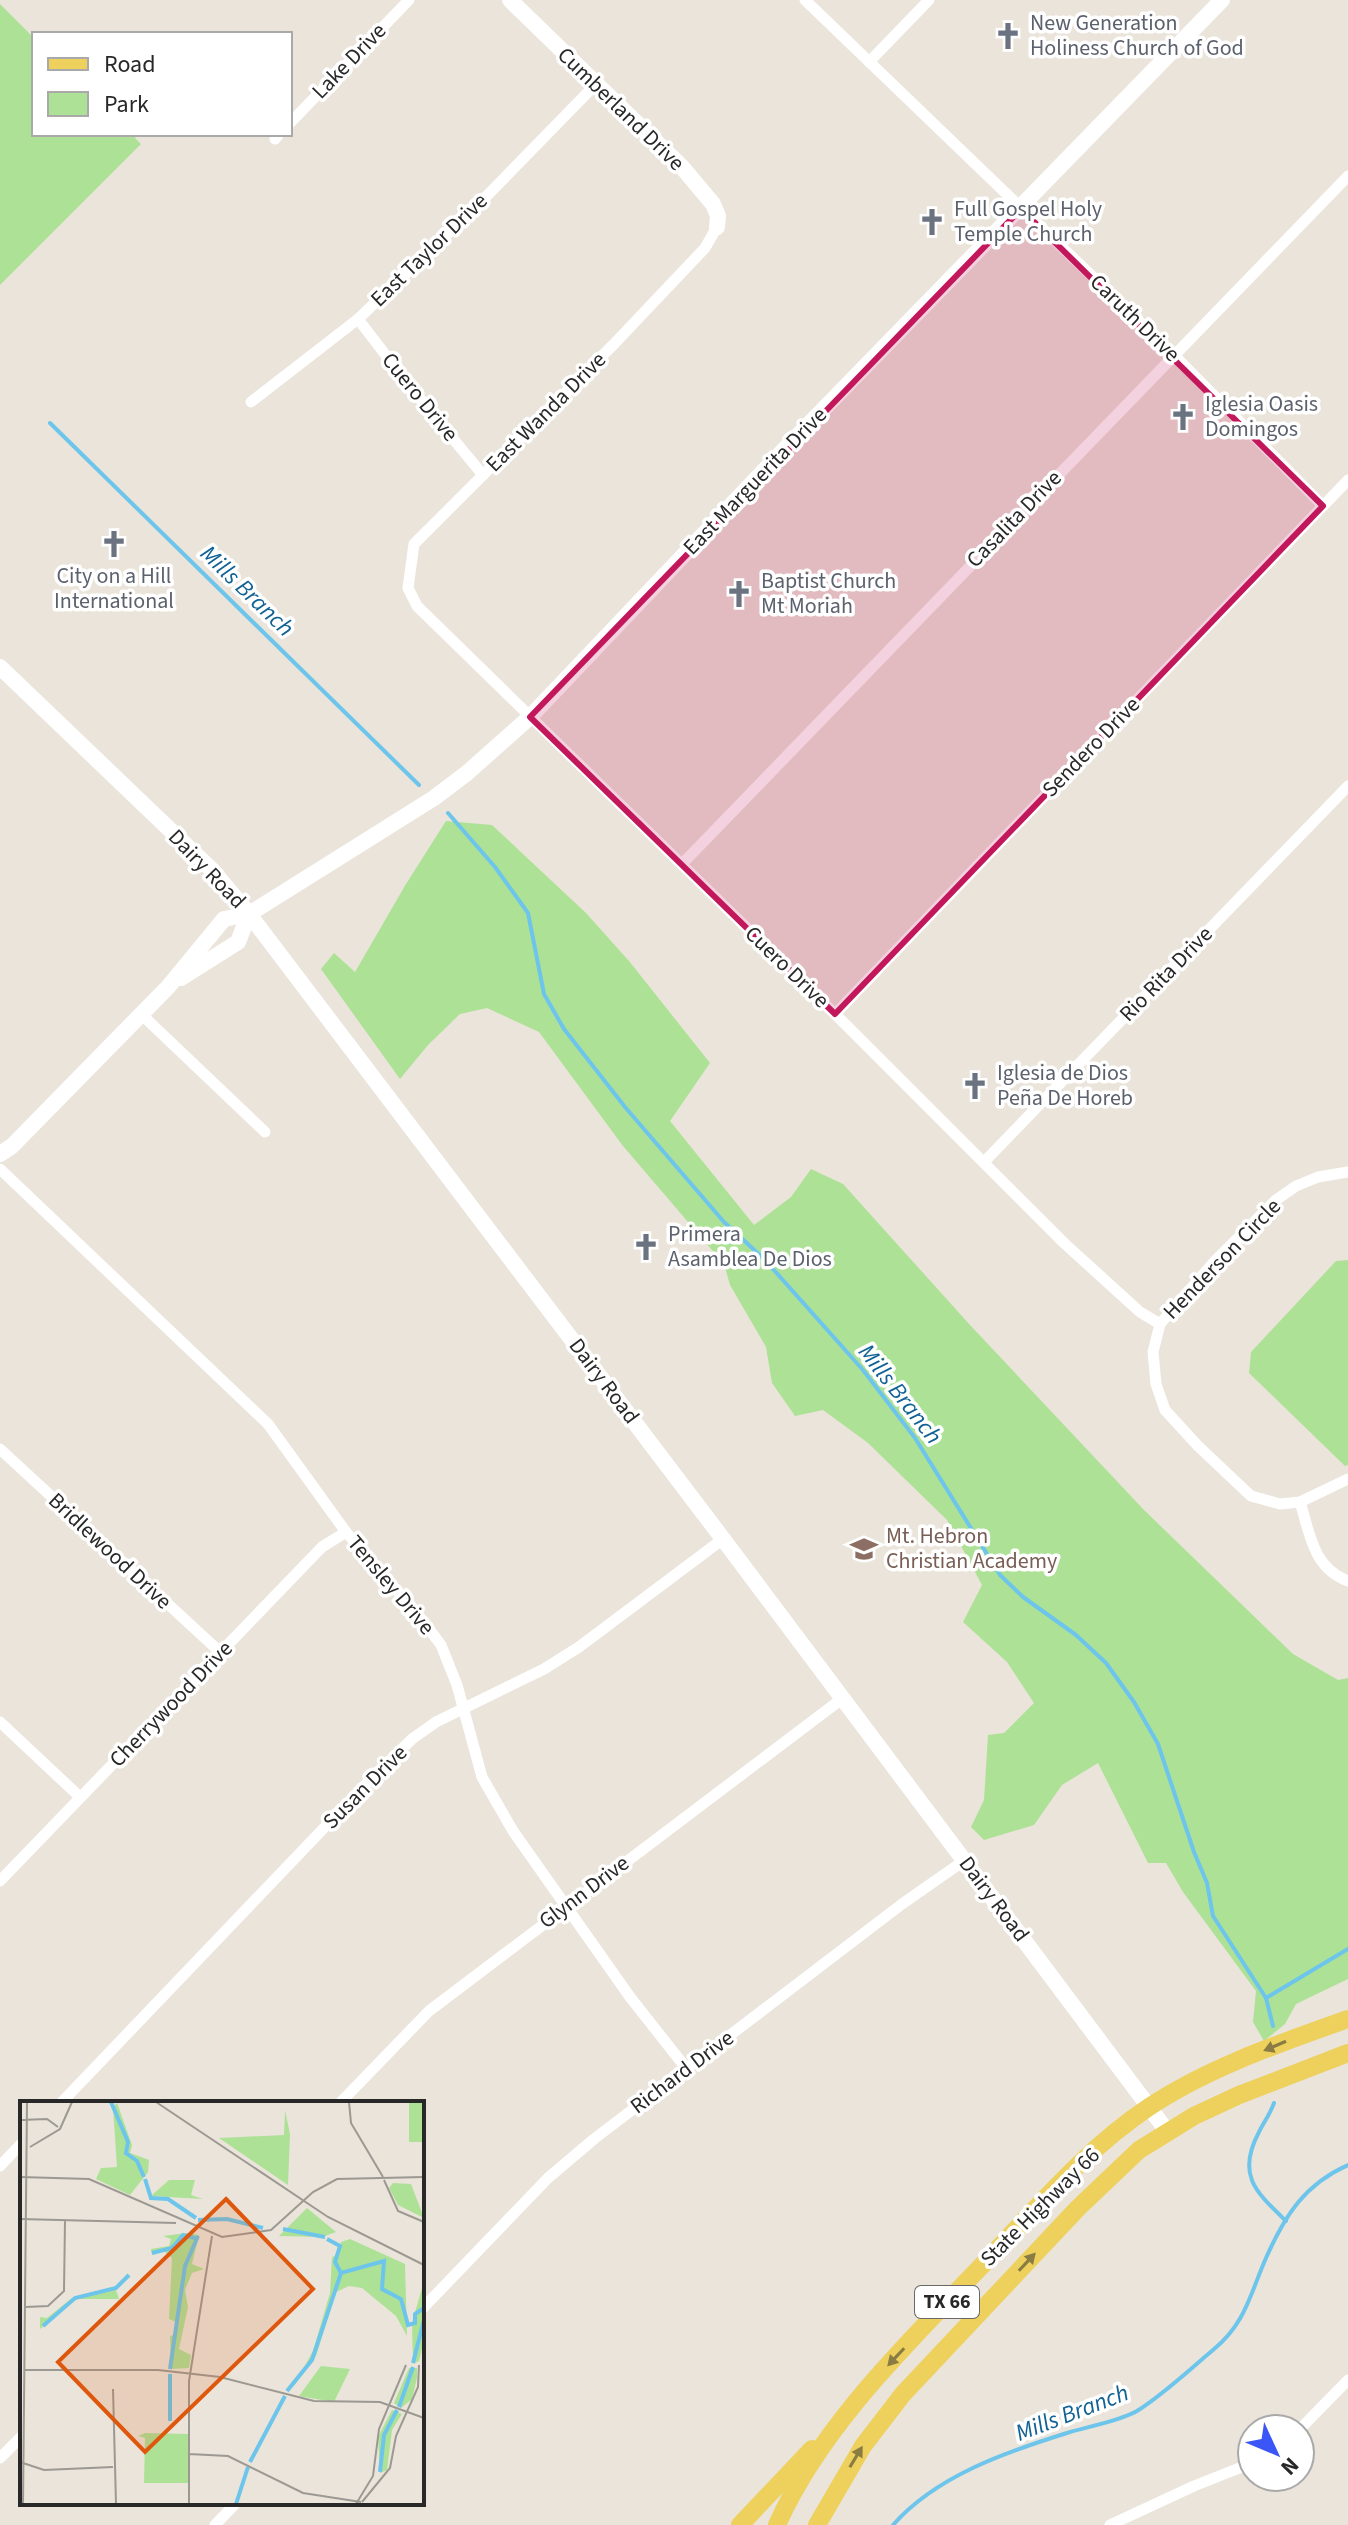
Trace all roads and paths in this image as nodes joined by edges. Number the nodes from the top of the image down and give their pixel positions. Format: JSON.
{"nodes":[{"id":1,"x":409,"y":0,"type":"edge"},
{"id":2,"x":510,"y":0,"type":"edge"},
{"id":3,"x":805,"y":0,"type":"edge"},
{"id":4,"x":929,"y":0,"type":"edge"},
{"id":5,"x":1222,"y":0,"type":"edge"},
{"id":6,"x":869,"y":62,"type":"junction"},
{"id":7,"x":595,"y":85,"type":"junction"},
{"id":8,"x":292,"y":121,"type":"edge"},
{"id":9,"x":1348,"y":176,"type":"edge"},
{"id":10,"x":1021,"y":209,"type":"junction"},
{"id":11,"x":717,"y":227,"type":"joint"},
{"id":12,"x":358,"y":319,"type":"junction"},
{"id":13,"x":1174,"y":355,"type":"junction"},
{"id":14,"x":251,"y":402,"type":"dead end"},
{"id":15,"x":483,"y":475,"type":"junction"},
{"id":16,"x":1348,"y":480,"type":"edge"},
{"id":17,"x":1323,"y":506,"type":"junction"},
{"id":18,"x":417,"y":606,"type":"joint"},
{"id":19,"x":0,"y":667,"type":"edge"},
{"id":20,"x":530,"y":717,"type":"junction"},
{"id":21,"x":1348,"y":786,"type":"edge"},
{"id":22,"x":682,"y":864,"type":"junction"},
{"id":23,"x":249,"y":914,"type":"junction"},
{"id":24,"x":168,"y":987,"type":"junction"},
{"id":25,"x":140,"y":1013,"type":"junction"},
{"id":26,"x":835,"y":1014,"type":"junction"},
{"id":27,"x":265,"y":1132,"type":"dead end"},
{"id":28,"x":0,"y":1154,"type":"edge"},
{"id":29,"x":984,"y":1162,"type":"junction"},
{"id":30,"x":0,"y":1169,"type":"edge"},
{"id":31,"x":1348,"y":1172,"type":"edge"},
{"id":32,"x":1160,"y":1324,"type":"junction"},
{"id":33,"x":0,"y":1449,"type":"edge"},
{"id":34,"x":1348,"y":1479,"type":"edge"},
{"id":35,"x":1300,"y":1502,"type":"junction"},
{"id":36,"x":346,"y":1532,"type":"junction"},
{"id":37,"x":723,"y":1539,"type":"junction"},
{"id":38,"x":1348,"y":1581,"type":"edge"},
{"id":39,"x":220,"y":1652,"type":"junction"},
{"id":40,"x":843,"y":1698,"type":"junction"},
{"id":41,"x":463,"y":1708,"type":"junction"},
{"id":42,"x":0,"y":1722,"type":"edge"},
{"id":43,"x":80,"y":1797,"type":"junction"},
{"id":44,"x":965,"y":1860,"type":"junction"},
{"id":45,"x":0,"y":1881,"type":"edge"},
{"id":46,"x":565,"y":1906,"type":"junction"},
{"id":47,"x":1348,"y":2019,"type":"edge"},
{"id":48,"x":1348,"y":2053,"type":"edge"},
{"id":49,"x":686,"y":2068,"type":"junction"},
{"id":50,"x":63,"y":2101,"type":"edge"},
{"id":51,"x":342,"y":2101,"type":"edge"},
{"id":52,"x":1150,"y":2106,"type":"junction"},
{"id":53,"x":1167,"y":2131,"type":"junction"},
{"id":54,"x":20,"y":2145,"type":"edge"},
{"id":55,"x":0,"y":2166,"type":"edge"},
{"id":56,"x":424,"y":2307,"type":"edge"},
{"id":57,"x":1348,"y":2380,"type":"edge"},
{"id":58,"x":866,"y":2392,"type":"junction"},
{"id":59,"x":1316,"y":2413,"type":"edge"},
{"id":60,"x":20,"y":2438,"type":"edge"},
{"id":61,"x":0,"y":2458,"type":"edge"},
{"id":62,"x":1236,"y":2469,"type":"edge"},
{"id":63,"x":234,"y":2505,"type":"edge"},
{"id":64,"x":215,"y":2525,"type":"edge"},
{"id":65,"x":740,"y":2525,"type":"edge"},
{"id":66,"x":777,"y":2525,"type":"edge"},
{"id":67,"x":817,"y":2525,"type":"edge"},
{"id":68,"x":1110,"y":2525,"type":"edge"}],
"edges":[{"from":1,"to":8,"type":"street","name":"Lake Drive"},
{"from":2,"to":7,"type":"street","name":"Cumberland Drive"},
{"from":3,"to":6,"type":"street","name":"Caruth Drive"},
{"from":4,"to":6,"type":"street"},
{"from":5,"to":10,"type":"street","name":"East Marguerita Drive"},
{"from":6,"to":10,"type":"street","name":"Caruth Drive"},
{"from":7,"to":11,"type":"street","name":"Cumberland Drive"},
{"from":7,"to":12,"type":"street","name":"East Taylor Drive"},
{"from":9,"to":13,"type":"street","name":"Casalita Drive"},
{"from":10,"to":13,"type":"street","name":"Caruth Drive"},
{"from":10,"to":20,"type":"street","name":"East Marguerita Drive"},
{"from":11,"to":15,"type":"street","name":"East Wanda Drive"},
{"from":12,"to":14,"type":"street","name":"East Taylor Drive"},
{"from":12,"to":15,"type":"street","name":"Cuero Drive"},
{"from":13,"to":17,"type":"street","name":"Caruth Drive"},
{"from":13,"to":22,"type":"street","name":"Casalita Drive"},
{"from":15,"to":18,"type":"street","name":"East Wanda Drive"},
{"from":16,"to":17,"type":"street","name":"Sendero Drive"},
{"from":17,"to":26,"type":"street","name":"Sendero Drive"},
{"from":18,"to":20,"type":"street","name":"Cuero Drive"},
{"from":19,"to":23,"type":"street","name":"Dairy Road"},
{"from":20,"to":22,"type":"street","name":"Cuero Drive"},
{"from":20,"to":23,"type":"street","name":"East Marguerita Drive"},
{"from":21,"to":29,"type":"street","name":"Rio Rita Drive"},
{"from":22,"to":26,"type":"street","name":"Cuero Drive"},
{"from":23,"to":24,"type":"street"},
{"from":23,"to":24,"type":"street","name":"East Marguerita Drive"},
{"from":23,"to":37,"type":"street","name":"Dairy Road"},
{"from":24,"to":25,"type":"street"},
{"from":25,"to":27,"type":"street"},
{"from":25,"to":28,"type":"street"},
{"from":26,"to":29,"type":"street","name":"Cuero Drive"},
{"from":29,"to":32,"type":"street","name":"Cuero Drive"},
{"from":30,"to":36,"type":"street","name":"Tensley Drive"},
{"from":31,"to":32,"type":"street","name":"Henderson Circle"},
{"from":32,"to":35,"type":"street","name":"Henderson Circle"},
{"from":33,"to":39,"type":"street","name":"Bridlewood Drive"},
{"from":34,"to":35,"type":"street"},
{"from":35,"to":38,"type":"street"},
{"from":36,"to":39,"type":"street","name":"Cherrywood Drive"},
{"from":36,"to":41,"type":"street","name":"Tensley Drive"},
{"from":37,"to":40,"type":"street","name":"Dairy Road"},
{"from":37,"to":41,"type":"street","name":"Susan Drive"},
{"from":39,"to":43,"type":"street","name":"Cherrywood Drive"},
{"from":40,"to":44,"type":"street","name":"Dairy Road"},
{"from":40,"to":46,"type":"street","name":"Glynn Drive"},
{"from":41,"to":46,"type":"street","name":"Tensley Drive"},
{"from":41,"to":50,"type":"street","name":"Susan Drive"},
{"from":42,"to":43,"type":"street"},
{"from":43,"to":45,"type":"street","name":"Cherrywood Drive"},
{"from":44,"to":49,"type":"street","name":"Richard Drive"},
{"from":44,"to":52,"type":"street","name":"Dairy Road"},
{"from":46,"to":49,"type":"street","name":"Tensley Drive"},
{"from":46,"to":51,"type":"street","name":"Glynn Drive"},
{"from":47,"to":52,"type":"main road","name":"State Highway 66","number":"TX 66","one_way":true},
{"from":48,"to":53,"type":"main road","name":"State Highway 66","number":"TX 66"},
{"from":49,"to":56,"type":"street","name":"Richard Drive"},
{"from":52,"to":53,"type":"street","name":"Dairy Road"},
{"from":52,"to":58,"type":"main road","name":"State Highway 66","number":"TX 66","one_way":true},
{"from":67,"to":53,"type":"main road","name":"State Highway 66","number":"TX 66","one_way":true},
{"from":54,"to":55,"type":"street"},
{"from":57,"to":59,"type":"street"},
{"from":58,"to":65,"type":"main road"},
{"from":58,"to":66,"type":"main road","name":"State Highway 66","number":"TX 66"},
{"from":60,"to":61,"type":"street"},
{"from":62,"to":68,"type":"street"},
{"from":63,"to":64,"type":"street"}]}
